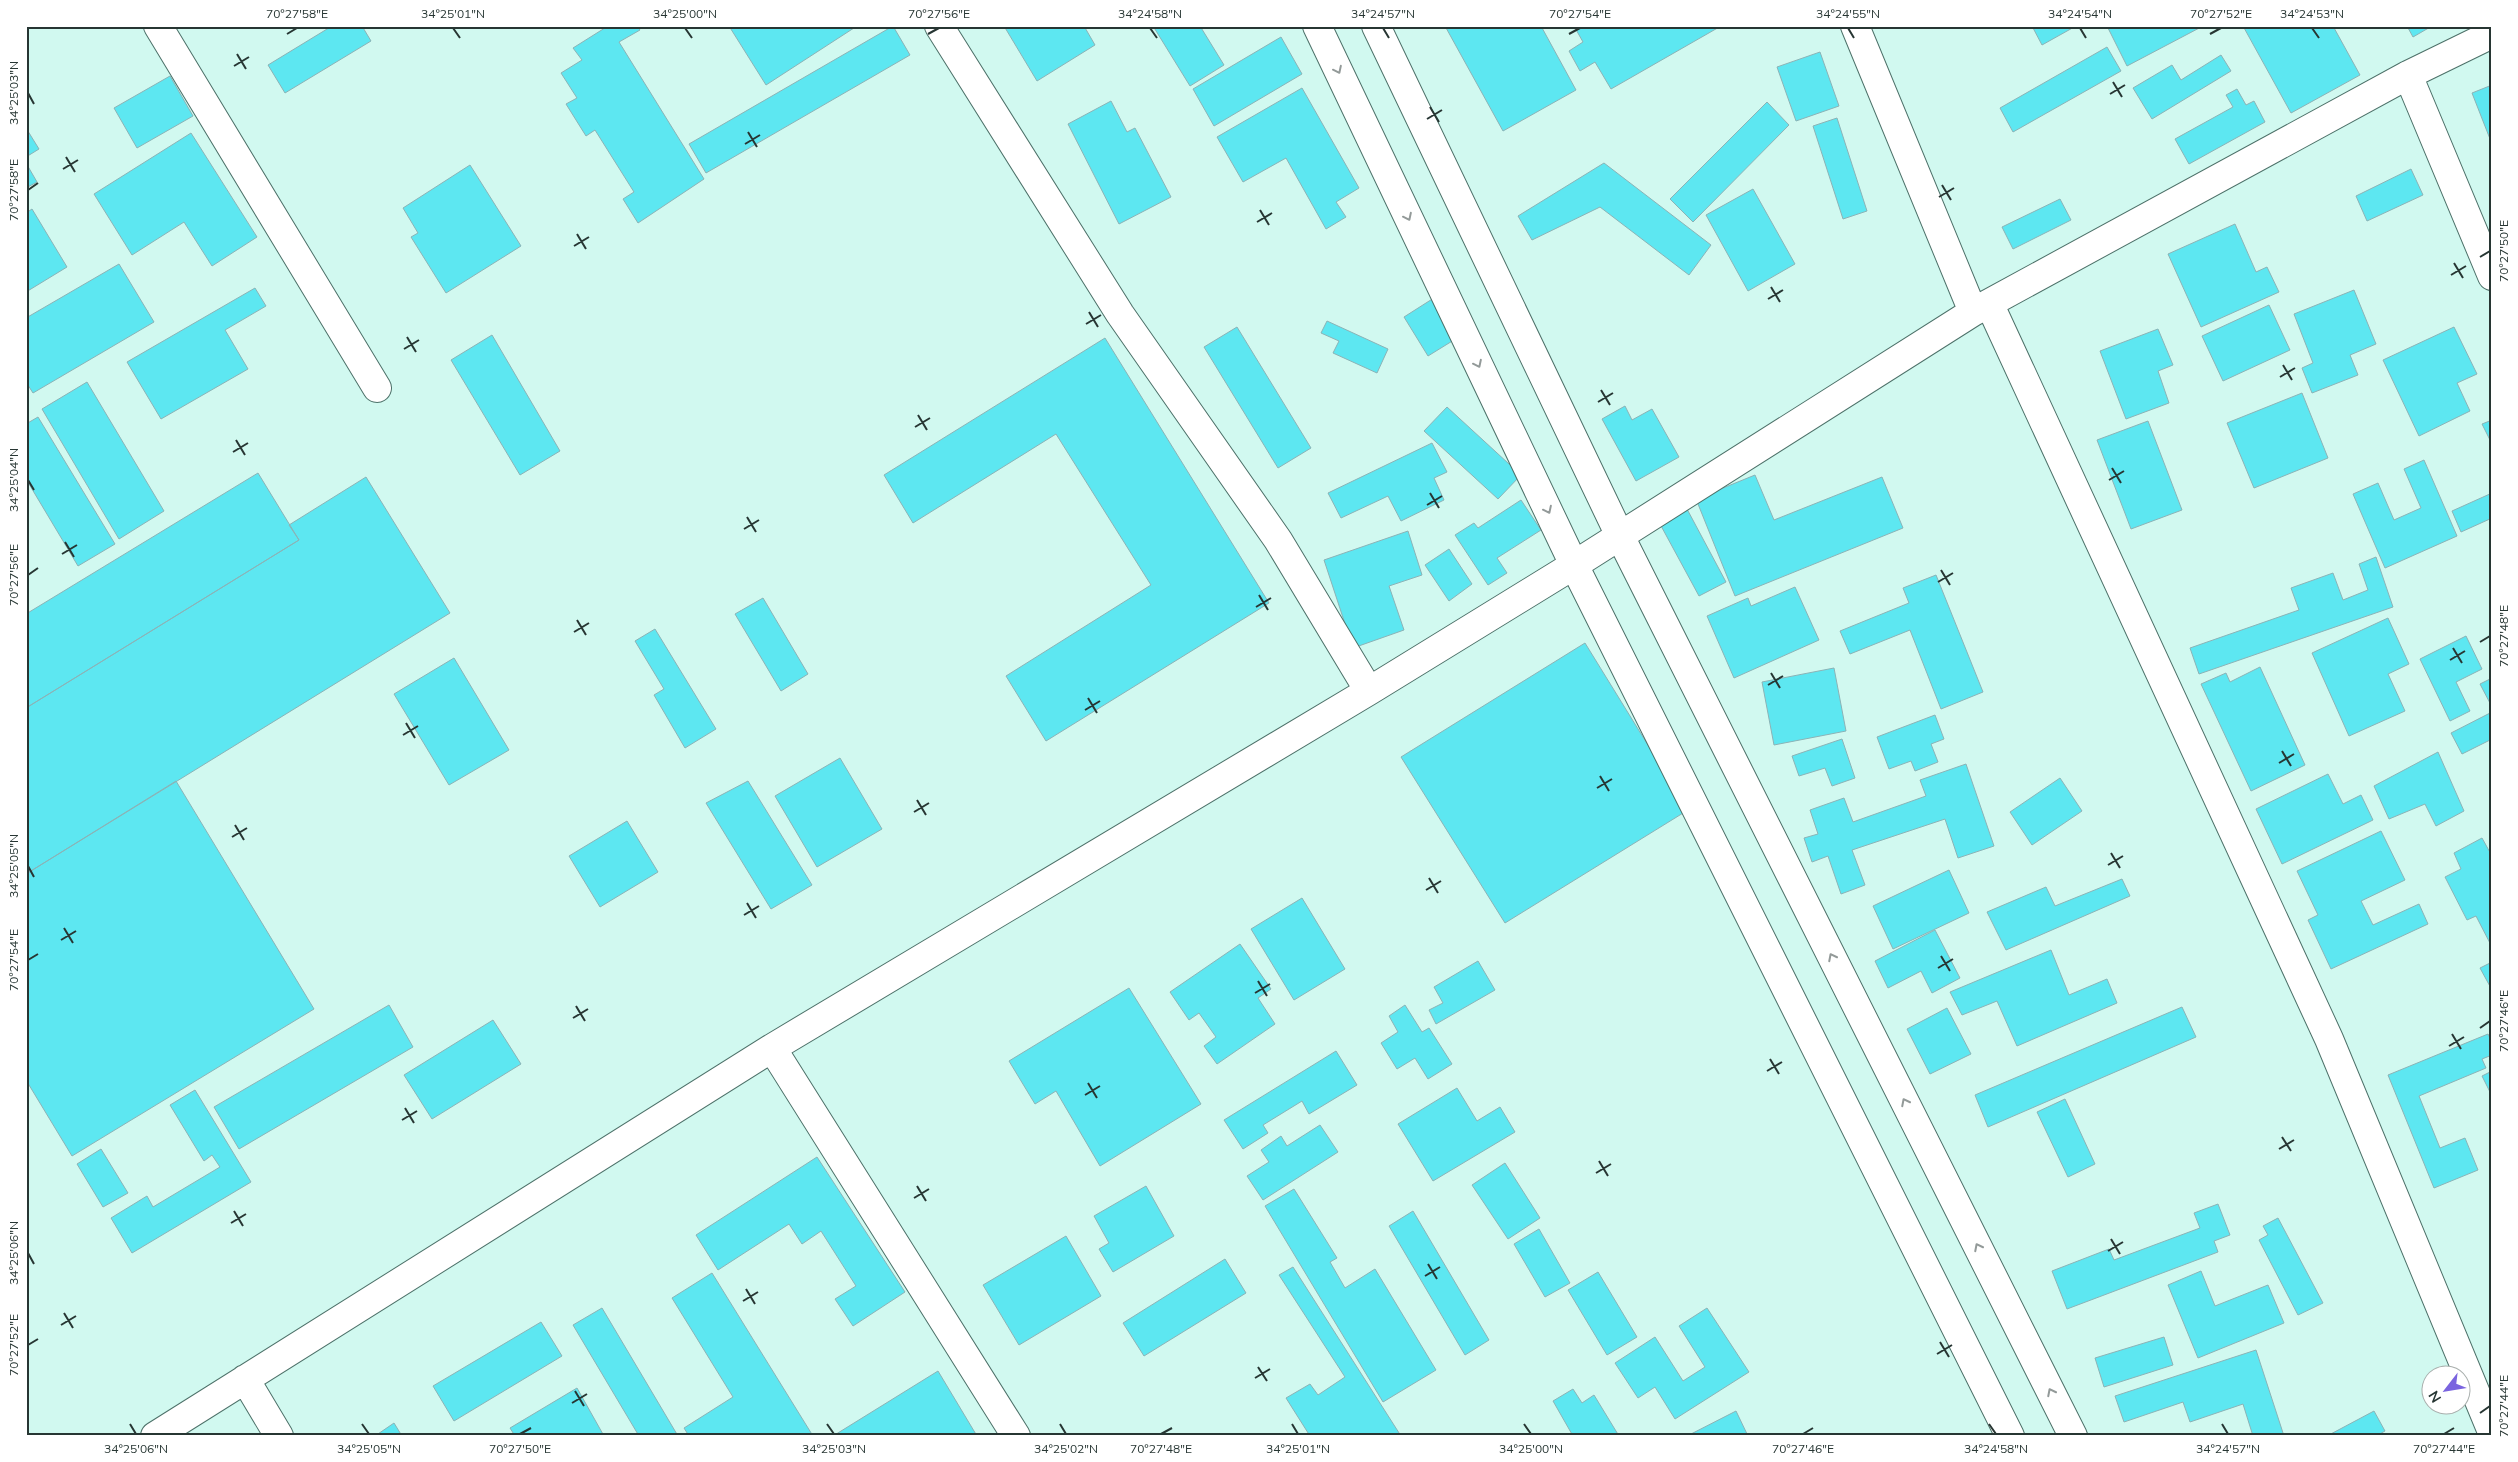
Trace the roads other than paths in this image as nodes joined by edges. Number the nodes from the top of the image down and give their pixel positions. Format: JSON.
{"nodes":[{"id":1,"x":158,"y":26,"type":"edge"},
{"id":2,"x":938,"y":26,"type":"edge"},
{"id":3,"x":1317,"y":26,"type":"edge"},
{"id":4,"x":1376,"y":26,"type":"edge"},
{"id":5,"x":1855,"y":26,"type":"edge"},
{"id":6,"x":2492,"y":34,"type":"edge"},
{"id":7,"x":2408,"y":75,"type":"junction"},
{"id":8,"x":2492,"y":276,"type":"edge"},
{"id":9,"x":1982,"y":309,"type":"junction"},
{"id":10,"x":377,"y":388,"type":"dead end"},
{"id":11,"x":1620,"y":536,"type":"junction"},
{"id":12,"x":1574,"y":565,"type":"junction"},
{"id":13,"x":1369,"y":691,"type":"junction"},
{"id":14,"x":772,"y":1048,"type":"junction"},
{"id":15,"x":245,"y":1379,"type":"junction"},
{"id":16,"x":2492,"y":1432,"type":"edge"},
{"id":17,"x":155,"y":1436,"type":"edge"},
{"id":18,"x":279,"y":1436,"type":"edge"},
{"id":19,"x":1016,"y":1436,"type":"edge"},
{"id":20,"x":2010,"y":1436,"type":"edge"},
{"id":21,"x":2073,"y":1436,"type":"edge"}],
"edges":[{"from":1,"to":10,"type":"street"},
{"from":2,"to":13,"type":"street"},
{"from":3,"to":12,"type":"street","one_way":true},
{"from":4,"to":11,"type":"street"},
{"from":5,"to":9,"type":"street"},
{"from":6,"to":7,"type":"street"},
{"from":7,"to":8,"type":"street"},
{"from":7,"to":9,"type":"street"},
{"from":9,"to":11,"type":"street"},
{"from":9,"to":16,"type":"street"},
{"from":11,"to":12,"type":"street"},
{"from":21,"to":11,"type":"street","one_way":true},
{"from":12,"to":13,"type":"street"},
{"from":12,"to":20,"type":"street"},
{"from":13,"to":14,"type":"street"},
{"from":14,"to":15,"type":"street"},
{"from":14,"to":19,"type":"street"},
{"from":15,"to":17,"type":"street"},
{"from":15,"to":18,"type":"street"}]}
